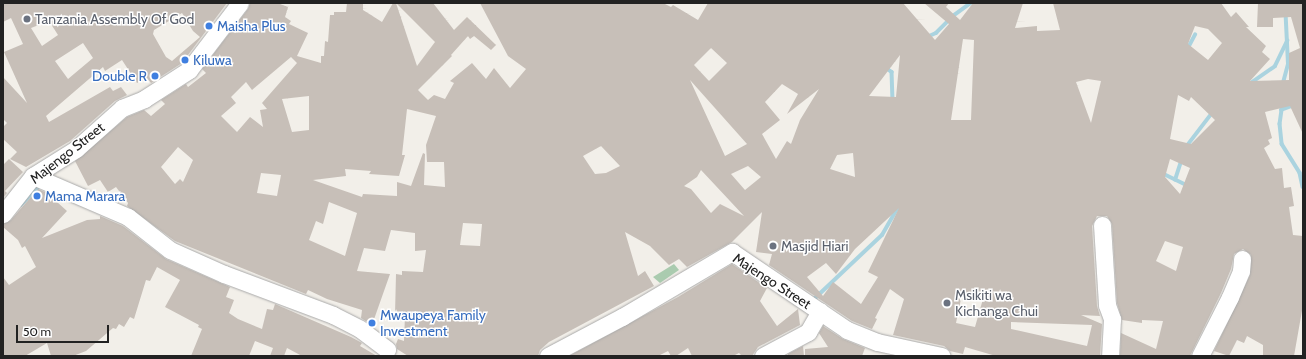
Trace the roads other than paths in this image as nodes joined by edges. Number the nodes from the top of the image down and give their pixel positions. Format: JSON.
{"nodes":[{"id":1,"x":240,"y":3,"type":"edge"},
{"id":2,"x":33,"y":176,"type":"junction"},
{"id":3,"x":3,"y":214,"type":"edge"},
{"id":4,"x":1102,"y":225,"type":"dead end"},
{"id":5,"x":1242,"y":259,"type":"dead end"},
{"id":6,"x":820,"y":311,"type":"junction"},
{"id":7,"x":390,"y":354,"type":"edge"},
{"id":8,"x":548,"y":356,"type":"edge"},
{"id":9,"x":763,"y":356,"type":"edge"},
{"id":10,"x":942,"y":356,"type":"edge"},
{"id":11,"x":1110,"y":356,"type":"edge"},
{"id":12,"x":1200,"y":356,"type":"edge"}],
"edges":[{"from":1,"to":2,"type":"street","name":"Majengo Street"},
{"from":2,"to":3,"type":"street","name":"Majengo Street"},
{"from":2,"to":7,"type":"street"},
{"from":4,"to":11,"type":"street"},
{"from":5,"to":12,"type":"street"},
{"from":6,"to":8,"type":"street","name":"Majengo Street"},
{"from":6,"to":9,"type":"street"},
{"from":6,"to":10,"type":"street","name":"Majengo Street"}]}
